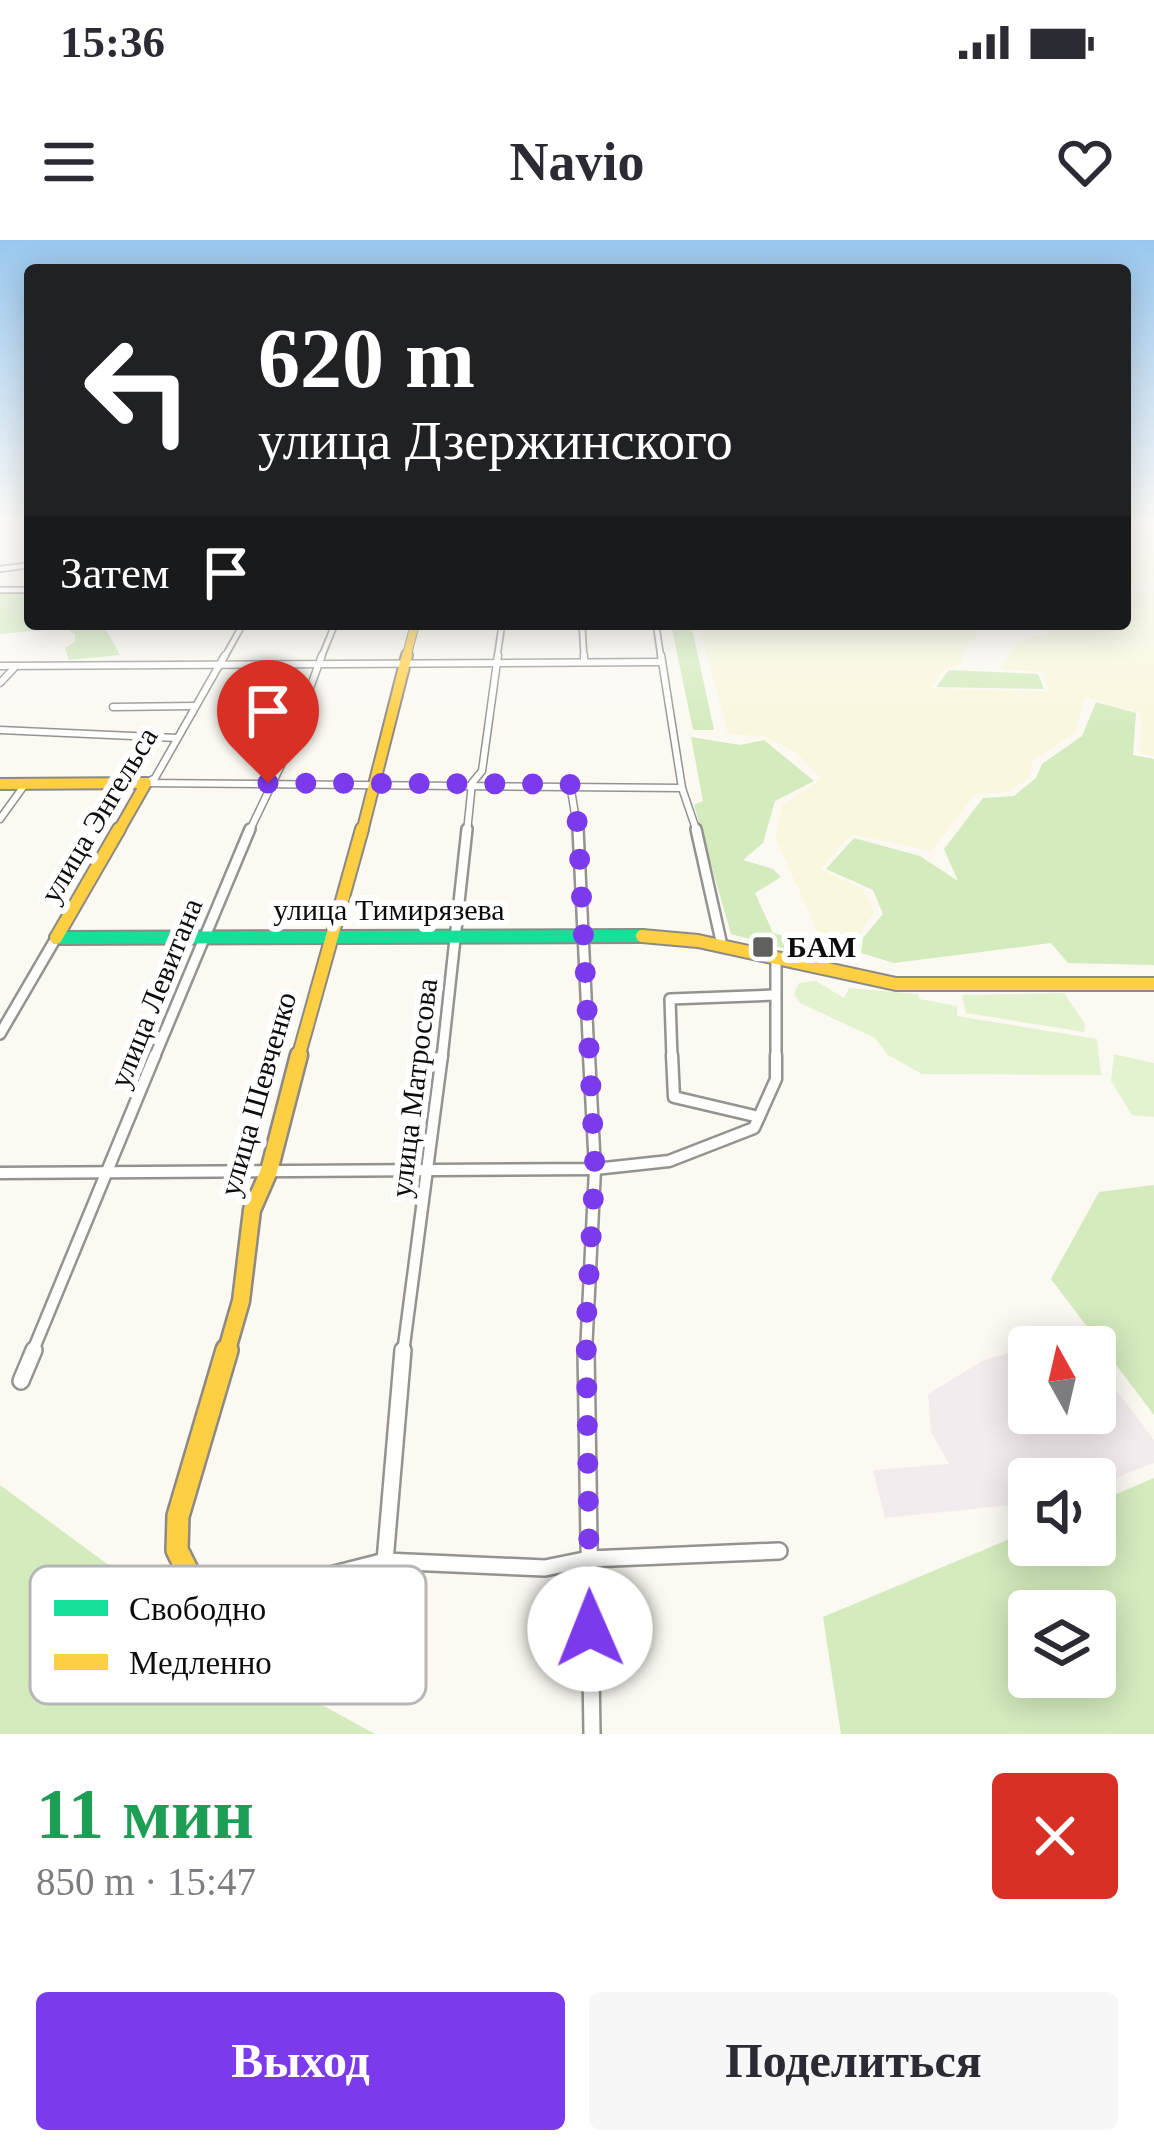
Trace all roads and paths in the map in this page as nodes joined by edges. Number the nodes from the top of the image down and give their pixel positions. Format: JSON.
{"nodes":[{"id":1,"x":239,"y":630,"type":"edge"},
{"id":2,"x":332,"y":630,"type":"edge"},
{"id":3,"x":413,"y":630,"type":"edge"},
{"id":4,"x":501,"y":630,"type":"edge"},
{"id":5,"x":582,"y":630,"type":"edge"},
{"id":6,"x":657,"y":630,"type":"edge"},
{"id":7,"x":584,"y":662,"type":"junction"},
{"id":8,"x":662,"y":662,"type":"junction"},
{"id":9,"x":495,"y":665,"type":"junction"},
{"id":10,"x":0,"y":666,"type":"edge"},
{"id":11,"x":16,"y":666,"type":"junction"},
{"id":12,"x":401,"y":667,"type":"junction"},
{"id":13,"x":217,"y":668,"type":"junction"},
{"id":14,"x":316,"y":668,"type":"junction"},
{"id":15,"x":0,"y":683,"type":"edge"},
{"id":16,"x":195,"y":706,"type":"junction"},
{"id":17,"x":113,"y":707,"type":"dead end"},
{"id":18,"x":0,"y":730,"type":"edge"},
{"id":19,"x":177,"y":738,"type":"junction"},
{"id":20,"x":146,"y":783,"type":"junction"},
{"id":21,"x":268,"y":783,"type":"junction"},
{"id":22,"x":472,"y":783,"type":"junction"},
{"id":23,"x":0,"y":784,"type":"edge"},
{"id":24,"x":26,"y":784,"type":"junction"},
{"id":25,"x":375,"y":784,"type":"junction"},
{"id":26,"x":570,"y":784,"type":"junction"},
{"id":27,"x":682,"y":788,"type":"junction"},
{"id":28,"x":0,"y":819,"type":"edge"},
{"id":29,"x":457,"y":936,"type":"junction"},
{"id":30,"x":580,"y":936,"type":"junction"},
{"id":31,"x":329,"y":937,"type":"junction"},
{"id":32,"x":56,"y":938,"type":"junction"},
{"id":33,"x":204,"y":938,"type":"junction"},
{"id":34,"x":721,"y":941,"type":"junction"},
{"id":35,"x":776,"y":960,"type":"junction"},
{"id":36,"x":1154,"y":984,"type":"edge"},
{"id":37,"x":775,"y":995,"type":"junction"},
{"id":38,"x":0,"y":1034,"type":"edge"},
{"id":39,"x":759,"y":1117,"type":"junction"},
{"id":40,"x":595,"y":1169,"type":"junction"},
{"id":41,"x":269,"y":1171,"type":"junction"},
{"id":42,"x":0,"y":1173,"type":"edge"},
{"id":43,"x":429,"y":1173,"type":"junction"},
{"id":44,"x":103,"y":1174,"type":"junction"},
{"id":45,"x":21,"y":1381,"type":"dead end"},
{"id":46,"x":779,"y":1551,"type":"dead end"},
{"id":47,"x":589,"y":1558,"type":"junction"},
{"id":48,"x":385,"y":1561,"type":"junction"},
{"id":49,"x":185,"y":1566,"type":"edge"},
{"id":50,"x":365,"y":1566,"type":"edge"},
{"id":51,"x":592,"y":1734,"type":"edge"}],
"edges":[{"from":1,"to":13,"type":"street","name":"улица Энгельса"},
{"from":2,"to":14,"type":"street","name":"улица Левитана"},
{"from":3,"to":12,"type":"street","name":"улица Шевченко"},
{"from":4,"to":9,"type":"street","name":"улица Матросова"},
{"from":5,"to":7,"type":"street"},
{"from":6,"to":8,"type":"street"},
{"from":7,"to":8,"type":"street"},
{"from":7,"to":9,"type":"street"},
{"from":8,"to":27,"type":"street"},
{"from":9,"to":12,"type":"street"},
{"from":9,"to":22,"type":"street","name":"улица Матросова"},
{"from":10,"to":11,"type":"street"},
{"from":11,"to":13,"type":"street"},
{"from":11,"to":15,"type":"street"},
{"from":12,"to":14,"type":"street"},
{"from":12,"to":25,"type":"street","name":"улица Шевченко"},
{"from":13,"to":14,"type":"street"},
{"from":13,"to":16,"type":"street","name":"улица Энгельса"},
{"from":14,"to":21,"type":"street","name":"улица Левитана"},
{"from":16,"to":17,"type":"street"},
{"from":16,"to":19,"type":"street","name":"улица Энгельса"},
{"from":18,"to":19,"type":"street"},
{"from":19,"to":20,"type":"street","name":"улица Энгельса"},
{"from":20,"to":21,"type":"street"},
{"from":20,"to":24,"type":"street"},
{"from":20,"to":32,"type":"street","name":"улица Энгельса"},
{"from":21,"to":25,"type":"street"},
{"from":21,"to":33,"type":"street","name":"улица Левитана"},
{"from":22,"to":25,"type":"street"},
{"from":22,"to":26,"type":"street"},
{"from":22,"to":29,"type":"street","name":"улица Матросова"},
{"from":23,"to":24,"type":"street"},
{"from":24,"to":28,"type":"street"},
{"from":25,"to":31,"type":"street","name":"улица Шевченко"},
{"from":26,"to":27,"type":"street"},
{"from":26,"to":30,"type":"street"},
{"from":27,"to":34,"type":"street"},
{"from":29,"to":30,"type":"street","name":"улица Тимирязева"},
{"from":29,"to":31,"type":"street","name":"улица Тимирязева"},
{"from":29,"to":43,"type":"street","name":"улица Матросова"},
{"from":30,"to":34,"type":"street","name":"улица Тимирязева"},
{"from":30,"to":40,"type":"street"},
{"from":31,"to":33,"type":"street","name":"улица Тимирязева"},
{"from":31,"to":41,"type":"street","name":"улица Шевченко"},
{"from":32,"to":33,"type":"street","name":"улица Тимирязева"},
{"from":32,"to":38,"type":"street","name":"улица Энгельса"},
{"from":33,"to":44,"type":"street","name":"улица Левитана"},
{"from":34,"to":35,"type":"street","name":"улица Тимирязева"},
{"from":35,"to":36,"type":"street","name":"улица Тимирязева"},
{"from":35,"to":37,"type":"street"},
{"from":37,"to":39,"type":"street"},
{"from":37,"to":39,"type":"street"},
{"from":39,"to":40,"type":"street"},
{"from":40,"to":43,"type":"street"},
{"from":40,"to":47,"type":"street"},
{"from":41,"to":43,"type":"street"},
{"from":41,"to":44,"type":"street"},
{"from":41,"to":49,"type":"street","name":"улица Шевченко"},
{"from":42,"to":44,"type":"street"},
{"from":43,"to":48,"type":"street","name":"улица Матросова"},
{"from":44,"to":45,"type":"street","name":"улица Левитана"},
{"from":46,"to":47,"type":"street"},
{"from":47,"to":48,"type":"street"},
{"from":47,"to":51,"type":"street"},
{"from":48,"to":50,"type":"street"}]}
